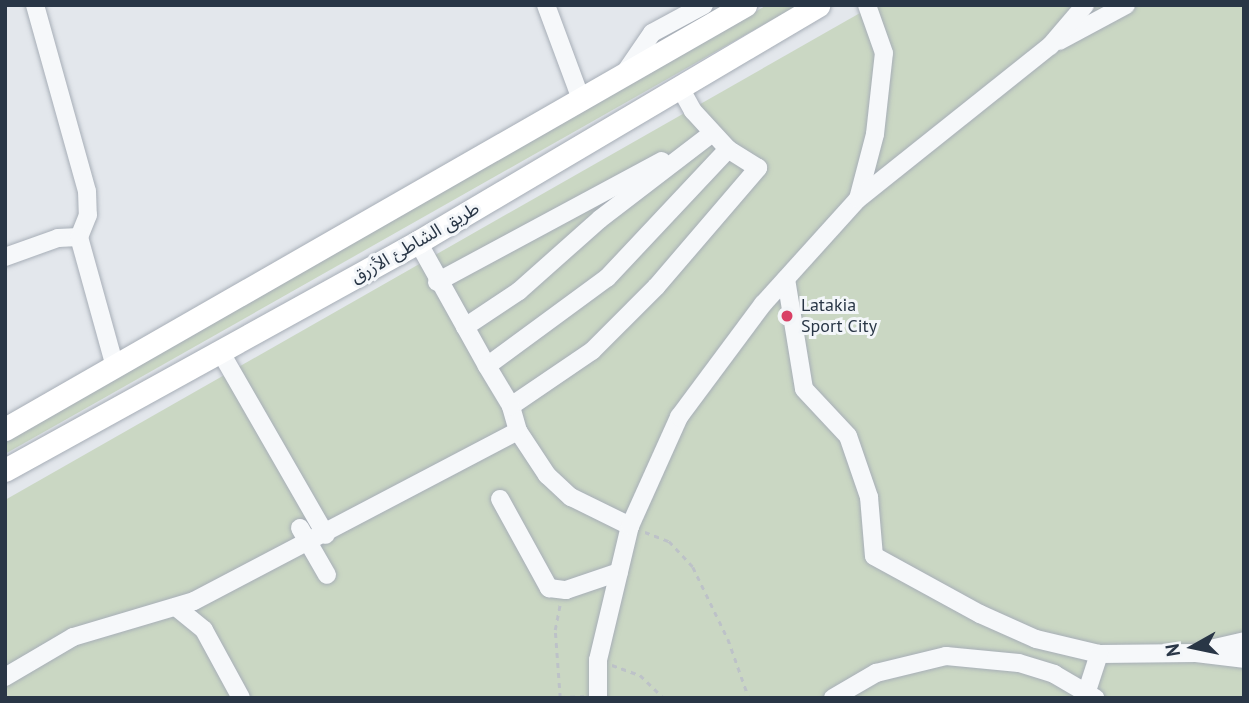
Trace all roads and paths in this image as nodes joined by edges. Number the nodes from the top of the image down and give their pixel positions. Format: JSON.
{"nodes":[{"id":1,"x":35,"y":5,"type":"edge"},
{"id":2,"x":546,"y":5,"type":"edge"},
{"id":3,"x":704,"y":5,"type":"edge"},
{"id":4,"x":745,"y":5,"type":"edge"},
{"id":5,"x":818,"y":5,"type":"edge"},
{"id":6,"x":867,"y":5,"type":"edge"},
{"id":7,"x":1085,"y":5,"type":"edge"},
{"id":8,"x":1126,"y":5,"type":"edge"},
{"id":9,"x":1050,"y":46,"type":"junction"},
{"id":10,"x":619,"y":81,"type":"junction"},
{"id":11,"x":680,"y":88,"type":"junction"},
{"id":12,"x":582,"y":102,"type":"junction"},
{"id":13,"x":711,"y":134,"type":"junction"},
{"id":14,"x":728,"y":149,"type":"junction"},
{"id":15,"x":858,"y":198,"type":"junction"},
{"id":16,"x":79,"y":237,"type":"junction"},
{"id":17,"x":418,"y":242,"type":"junction"},
{"id":18,"x":5,"y":257,"type":"edge"},
{"id":19,"x":786,"y":278,"type":"junction"},
{"id":20,"x":437,"y":282,"type":"junction"},
{"id":21,"x":465,"y":327,"type":"junction"},
{"id":22,"x":220,"y":351,"type":"junction"},
{"id":23,"x":487,"y":366,"type":"junction"},
{"id":24,"x":115,"y":367,"type":"junction"},
{"id":25,"x":511,"y":406,"type":"junction"},
{"id":26,"x":5,"y":429,"type":"edge"},
{"id":27,"x":518,"y":431,"type":"junction"},
{"id":28,"x":8,"y":471,"type":"edge"},
{"id":29,"x":500,"y":499,"type":"dead end"},
{"id":30,"x":630,"y":527,"type":"junction"},
{"id":31,"x":326,"y":535,"type":"junction"},
{"id":32,"x":304,"y":536,"type":"junction"},
{"id":33,"x":619,"y":572,"type":"junction"},
{"id":34,"x":327,"y":575,"type":"dead end"},
{"id":35,"x":566,"y":590,"type":"junction"},
{"id":36,"x":176,"y":607,"type":"junction"},
{"id":37,"x":1027,"y":635,"type":"junction"},
{"id":38,"x":1244,"y":641,"type":"edge"},
{"id":39,"x":1099,"y":653,"type":"junction"},
{"id":40,"x":1196,"y":653,"type":"junction"},
{"id":41,"x":1244,"y":659,"type":"edge"},
{"id":42,"x":598,"y":660,"type":"junction"},
{"id":43,"x":1019,"y":663,"type":"junction"},
{"id":44,"x":5,"y":677,"type":"edge"},
{"id":45,"x":1091,"y":694,"type":"edge"},
{"id":46,"x":560,"y":697,"type":"edge"},
{"id":47,"x":598,"y":697,"type":"edge"},
{"id":48,"x":241,"y":698,"type":"edge"},
{"id":49,"x":664,"y":698,"type":"edge"},
{"id":50,"x":749,"y":698,"type":"edge"},
{"id":51,"x":833,"y":698,"type":"edge"}],
"edges":[{"from":1,"to":16,"type":"street"},
{"from":2,"to":12,"type":"street"},
{"from":3,"to":10,"type":"street"},
{"from":4,"to":10,"type":"main road"},
{"from":5,"to":11,"type":"main road","name":"طريق الشاطئ الأزرق"},
{"from":6,"to":15,"type":"street"},
{"from":7,"to":9,"type":"street"},
{"from":8,"to":9,"type":"street"},
{"from":9,"to":15,"type":"street"},
{"from":10,"to":12,"type":"main road"},
{"from":11,"to":13,"type":"street"},
{"from":11,"to":17,"type":"main road","name":"طريق الشاطئ الأزرق"},
{"from":12,"to":24,"type":"main road"},
{"from":13,"to":14,"type":"street"},
{"from":13,"to":20,"type":"street"},
{"from":13,"to":21,"type":"street"},
{"from":14,"to":23,"type":"street"},
{"from":14,"to":25,"type":"street"},
{"from":15,"to":19,"type":"street"},
{"from":16,"to":18,"type":"street"},
{"from":16,"to":24,"type":"street"},
{"from":17,"to":20,"type":"street"},
{"from":17,"to":22,"type":"main road","name":"طريق الشاطئ الأزرق"},
{"from":19,"to":30,"type":"street"},
{"from":19,"to":37,"type":"street"},
{"from":20,"to":21,"type":"street"},
{"from":21,"to":23,"type":"street"},
{"from":22,"to":28,"type":"main road","name":"طريق الشاطئ الأزرق"},
{"from":22,"to":31,"type":"street"},
{"from":23,"to":25,"type":"street"},
{"from":24,"to":26,"type":"main road"},
{"from":25,"to":27,"type":"street"},
{"from":27,"to":30,"type":"street"},
{"from":27,"to":31,"type":"street"},
{"from":29,"to":35,"type":"street"},
{"from":30,"to":33,"type":"street"},
{"from":30,"to":50,"type":"path"},
{"from":31,"to":32,"type":"street"},
{"from":32,"to":34,"type":"street"},
{"from":32,"to":36,"type":"street"},
{"from":33,"to":35,"type":"street"},
{"from":33,"to":42,"type":"street"},
{"from":35,"to":46,"type":"path"},
{"from":36,"to":44,"type":"street"},
{"from":36,"to":48,"type":"street"},
{"from":37,"to":39,"type":"street"},
{"from":37,"to":43,"type":"street"},
{"from":38,"to":40,"type":"street"},
{"from":39,"to":40,"type":"street"},
{"from":39,"to":45,"type":"street"},
{"from":40,"to":41,"type":"street"},
{"from":42,"to":47,"type":"street"},
{"from":42,"to":49,"type":"path"},
{"from":43,"to":45,"type":"street"},
{"from":43,"to":51,"type":"street"},
{"from":46,"to":47,"type":"path"}]}
